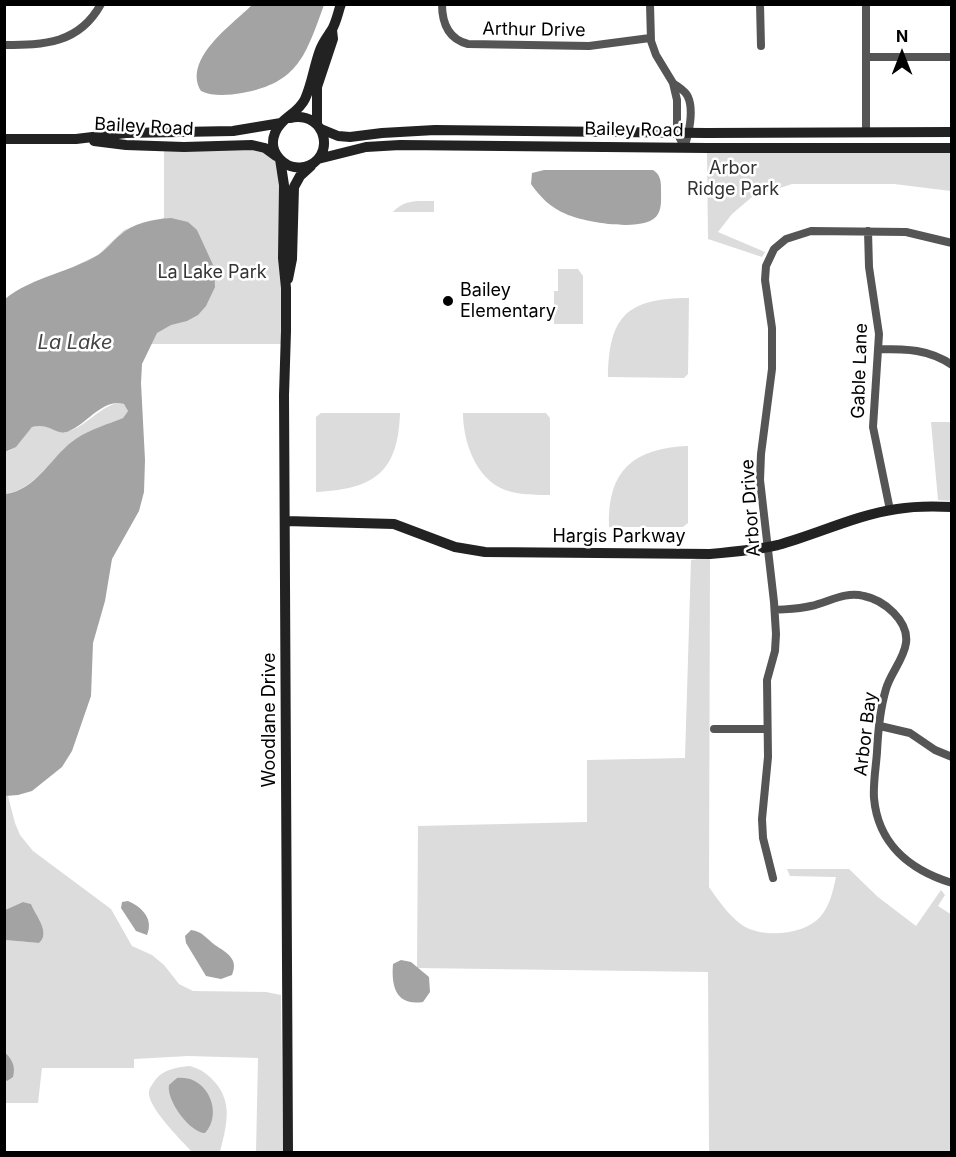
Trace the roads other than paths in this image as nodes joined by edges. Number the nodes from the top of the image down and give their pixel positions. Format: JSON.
{"nodes":[{"id":1,"x":101,"y":4,"type":"edge"},
{"id":2,"x":341,"y":4,"type":"edge"},
{"id":3,"x":442,"y":4,"type":"edge"},
{"id":4,"x":650,"y":4,"type":"edge"},
{"id":5,"x":760,"y":4,"type":"edge"},
{"id":6,"x":866,"y":4,"type":"edge"},
{"id":7,"x":332,"y":30,"type":"junction"},
{"id":8,"x":650,"y":38,"type":"junction"},
{"id":9,"x":4,"y":45,"type":"edge"},
{"id":10,"x":761,"y":46,"type":"dead end"},
{"id":11,"x":867,"y":57,"type":"junction"},
{"id":12,"x":951,"y":57,"type":"edge"},
{"id":13,"x":673,"y":83,"type":"junction"},
{"id":14,"x":285,"y":121,"type":"junction"},
{"id":15,"x":319,"y":126,"type":"junction"},
{"id":16,"x":677,"y":132,"type":"junction"},
{"id":17,"x":689,"y":132,"type":"junction"},
{"id":18,"x":866,"y":132,"type":"junction"},
{"id":19,"x":951,"y":132,"type":"edge"},
{"id":20,"x":4,"y":139,"type":"edge"},
{"id":21,"x":76,"y":139,"type":"junction"},
{"id":22,"x":684,"y":147,"type":"junction"},
{"id":23,"x":951,"y":148,"type":"edge"},
{"id":24,"x":279,"y":158,"type":"junction"},
{"id":25,"x":317,"y":160,"type":"junction"},
{"id":26,"x":868,"y":231,"type":"junction"},
{"id":27,"x":951,"y":243,"type":"edge"},
{"id":28,"x":286,"y":288,"type":"junction"},
{"id":29,"x":879,"y":349,"type":"junction"},
{"id":30,"x":951,"y":365,"type":"edge"},
{"id":31,"x":951,"y":507,"type":"edge"},
{"id":32,"x":890,"y":510,"type":"junction"},
{"id":33,"x":286,"y":521,"type":"junction"},
{"id":34,"x":767,"y":547,"type":"junction"},
{"id":35,"x":775,"y":610,"type":"junction"},
{"id":36,"x":880,"y":726,"type":"junction"},
{"id":37,"x":714,"y":729,"type":"dead end"},
{"id":38,"x":766,"y":729,"type":"junction"},
{"id":39,"x":951,"y":757,"type":"edge"},
{"id":40,"x":773,"y":878,"type":"dead end"},
{"id":41,"x":951,"y":883,"type":"edge"},
{"id":42,"x":288,"y":1152,"type":"edge"}],
"edges":[{"from":1,"to":9,"type":"street"},
{"from":2,"to":7,"type":"street"},
{"from":3,"to":8,"type":"street","name":"Arthur Drive"},
{"from":4,"to":8,"type":"street"},
{"from":5,"to":10,"type":"street"},
{"from":6,"to":11,"type":"street"},
{"from":7,"to":14,"type":"street"},
{"from":7,"to":15,"type":"street"},
{"from":8,"to":13,"type":"street"},
{"from":11,"to":12,"type":"street"},
{"from":11,"to":18,"type":"street"},
{"from":13,"to":16,"type":"street"},
{"from":13,"to":17,"type":"street"},
{"from":14,"to":15,"type":"street"},
{"from":14,"to":21,"type":"street","name":"Bailey Road"},
{"from":14,"to":24,"type":"street"},
{"from":15,"to":16,"type":"street","name":"Bailey Road"},
{"from":15,"to":25,"type":"street"},
{"from":16,"to":17,"type":"street","name":"Bailey Road"},
{"from":16,"to":22,"type":"street"},
{"from":17,"to":18,"type":"street","name":"Bailey Road"},
{"from":17,"to":22,"type":"street"},
{"from":18,"to":19,"type":"street","name":"Bailey Road"},
{"from":20,"to":21,"type":"street","name":"Bailey Road"},
{"from":21,"to":24,"type":"street","name":"Bailey Road"},
{"from":22,"to":23,"type":"street","name":"Bailey Road"},
{"from":22,"to":25,"type":"street","name":"Bailey Road"},
{"from":24,"to":25,"type":"street"},
{"from":24,"to":28,"type":"street","name":"Woodlane Drive"},
{"from":25,"to":28,"type":"street","name":"Woodlane Drive"},
{"from":26,"to":27,"type":"street","name":"Arbor Drive"},
{"from":26,"to":29,"type":"street","name":"Gable Lane"},
{"from":26,"to":34,"type":"street","name":"Arbor Drive"},
{"from":28,"to":33,"type":"street","name":"Woodlane Drive"},
{"from":29,"to":30,"type":"street"},
{"from":29,"to":32,"type":"street","name":"Gable Lane"},
{"from":31,"to":32,"type":"street","name":"Hargis Parkway"},
{"from":32,"to":34,"type":"street","name":"Hargis Parkway"},
{"from":33,"to":34,"type":"street","name":"Hargis Parkway"},
{"from":33,"to":42,"type":"street","name":"Woodlane Drive"},
{"from":34,"to":35,"type":"street","name":"Arbor Drive"},
{"from":35,"to":36,"type":"street","name":"Arbor Bay"},
{"from":35,"to":38,"type":"street","name":"Arbor Drive"},
{"from":36,"to":39,"type":"street"},
{"from":36,"to":41,"type":"street","name":"Arbor Bay"},
{"from":37,"to":38,"type":"street"},
{"from":38,"to":40,"type":"street","name":"Arbor Drive"}]}
